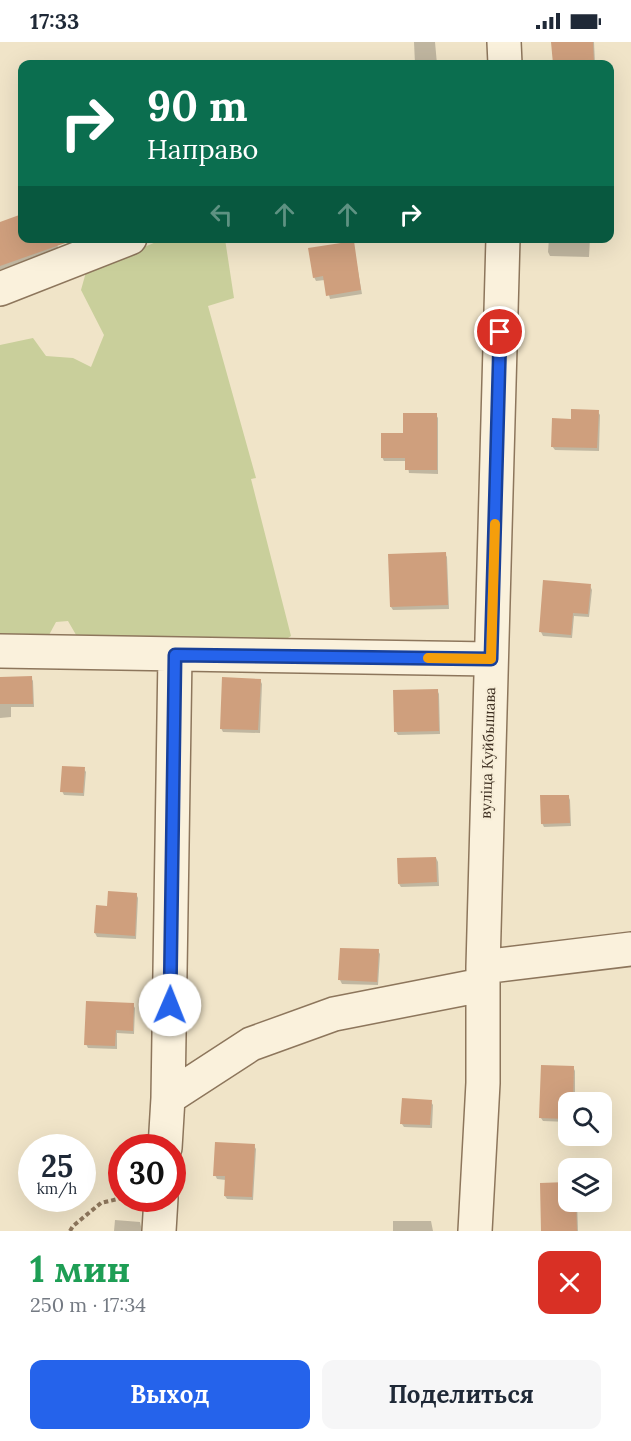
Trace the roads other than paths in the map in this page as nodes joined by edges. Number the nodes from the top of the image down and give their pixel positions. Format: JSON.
{"nodes":[{"id":1,"x":504,"y":42,"type":"edge"},
{"id":2,"x":505,"y":60,"type":"edge"},
{"id":3,"x":117,"y":243,"type":"edge"},
{"id":4,"x":503,"y":243,"type":"edge"},
{"id":5,"x":0,"y":289,"type":"edge"},
{"id":6,"x":0,"y":651,"type":"edge"},
{"id":7,"x":175,"y":655,"type":"junction"},
{"id":8,"x":491,"y":659,"type":"junction"},
{"id":9,"x":631,"y":949,"type":"edge"},
{"id":10,"x":482,"y":976,"type":"junction"},
{"id":11,"x":168,"y":1098,"type":"junction"},
{"id":12,"x":166,"y":1134,"type":"edge"},
{"id":13,"x":160,"y":1212,"type":"edge"},
{"id":14,"x":159,"y":1231,"type":"edge"},
{"id":15,"x":476,"y":1231,"type":"edge"}],
"edges":[{"from":1,"to":2,"type":"street"},
{"from":3,"to":5,"type":"street"},
{"from":4,"to":8,"type":"street","name":"вуліца Куйбышава"},
{"from":6,"to":7,"type":"street"},
{"from":7,"to":8,"type":"street"},
{"from":7,"to":11,"type":"street"},
{"from":8,"to":10,"type":"street","name":"вуліца Куйбышава"},
{"from":9,"to":10,"type":"street"},
{"from":10,"to":11,"type":"street"},
{"from":10,"to":15,"type":"street","name":"вуліца Куйбышава"},
{"from":11,"to":12,"type":"street"},
{"from":13,"to":14,"type":"street"}]}
